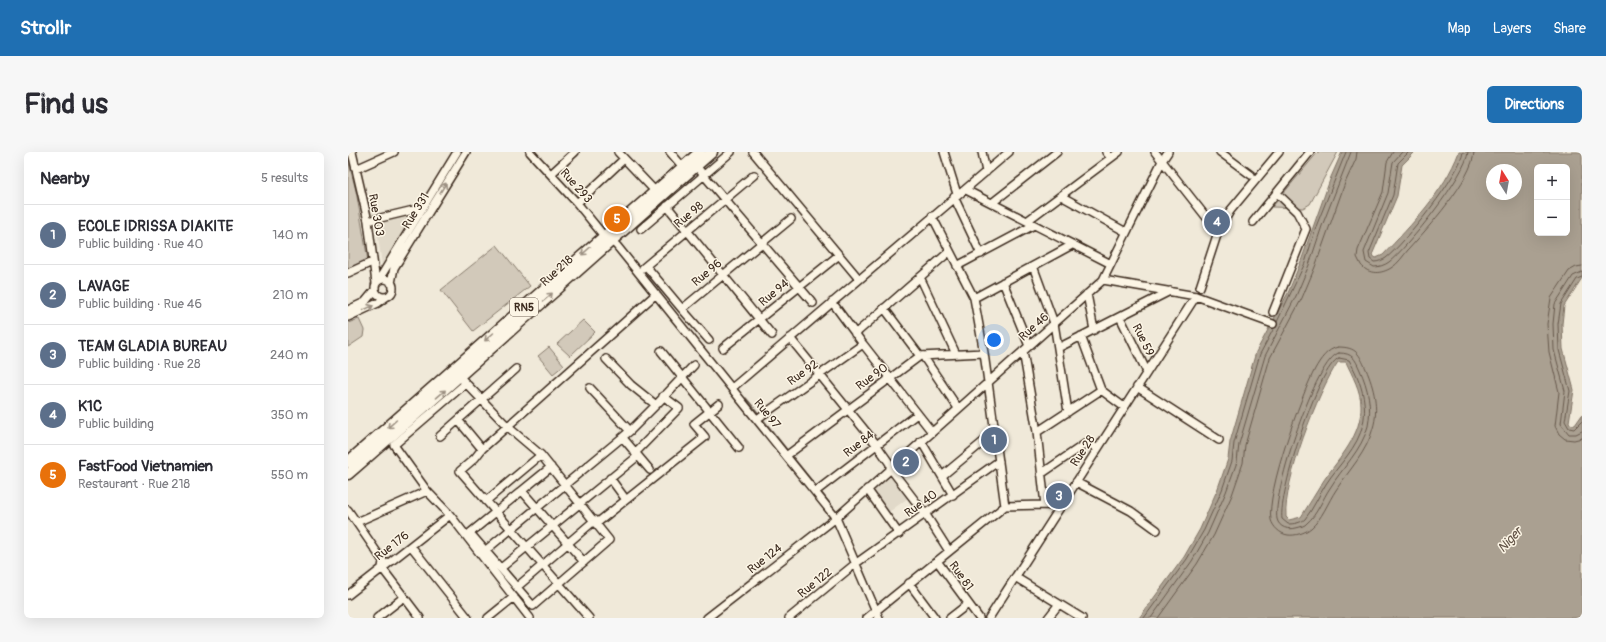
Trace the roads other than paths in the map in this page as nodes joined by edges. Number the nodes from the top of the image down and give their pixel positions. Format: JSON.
{"nodes":[{"id":1,"x":352,"y":152,"type":"edge"},
{"id":2,"x":394,"y":152,"type":"edge"},
{"id":3,"x":457,"y":152,"type":"edge"},
{"id":4,"x":466,"y":152,"type":"edge"},
{"id":5,"x":530,"y":152,"type":"edge"},
{"id":6,"x":575,"y":152,"type":"edge"},
{"id":7,"x":618,"y":152,"type":"edge"},
{"id":8,"x":670,"y":152,"type":"edge"},
{"id":9,"x":700,"y":152,"type":"edge"},
{"id":10,"x":712,"y":152,"type":"edge"},
{"id":11,"x":731,"y":152,"type":"edge"},
{"id":12,"x":753,"y":152,"type":"edge"},
{"id":13,"x":944,"y":152,"type":"edge"},
{"id":14,"x":982,"y":152,"type":"edge"},
{"id":15,"x":1009,"y":152,"type":"edge"},
{"id":16,"x":1057,"y":152,"type":"edge"},
{"id":17,"x":1106,"y":152,"type":"edge"},
{"id":18,"x":1120,"y":152,"type":"edge"},
{"id":19,"x":1155,"y":152,"type":"edge"},
{"id":20,"x":1168,"y":152,"type":"edge"},
{"id":21,"x":1220,"y":152,"type":"edge"},
{"id":22,"x":1279,"y":152,"type":"edge"},
{"id":23,"x":1310,"y":152,"type":"edge"},
{"id":24,"x":1111,"y":158,"type":"junction"},
{"id":25,"x":624,"y":159,"type":"junction"},
{"id":26,"x":1162,"y":161,"type":"junction"},
{"id":27,"x":696,"y":166,"type":"junction"},
{"id":28,"x":683,"y":167,"type":"junction"},
{"id":29,"x":356,"y":170,"type":"junction"},
{"id":30,"x":986,"y":172,"type":"junction"},
{"id":31,"x":551,"y":174,"type":"junction"},
{"id":32,"x":704,"y":175,"type":"junction"},
{"id":33,"x":754,"y":175,"type":"dead end"},
{"id":34,"x":1251,"y":175,"type":"dead end"},
{"id":35,"x":966,"y":190,"type":"junction"},
{"id":36,"x":655,"y":191,"type":"junction"},
{"id":37,"x":1277,"y":193,"type":"junction"},
{"id":38,"x":956,"y":196,"type":"junction"},
{"id":39,"x":1061,"y":196,"type":"junction"},
{"id":40,"x":725,"y":200,"type":"junction"},
{"id":41,"x":577,"y":203,"type":"junction"},
{"id":42,"x":992,"y":203,"type":"junction"},
{"id":43,"x":667,"y":206,"type":"junction"},
{"id":44,"x":422,"y":208,"type":"junction"},
{"id":45,"x":932,"y":216,"type":"junction"},
{"id":46,"x":791,"y":219,"type":"dead end"},
{"id":47,"x":368,"y":222,"type":"junction"},
{"id":48,"x":1253,"y":222,"type":"dead end"},
{"id":49,"x":1030,"y":223,"type":"junction"},
{"id":50,"x":641,"y":229,"type":"dead end"},
{"id":51,"x":687,"y":231,"type":"junction"},
{"id":52,"x":1126,"y":232,"type":"junction"},
{"id":53,"x":1218,"y":232,"type":"junction"},
{"id":54,"x":607,"y":238,"type":"junction"},
{"id":55,"x":761,"y":242,"type":"junction"},
{"id":56,"x":1072,"y":245,"type":"junction"},
{"id":57,"x":950,"y":251,"type":"junction"},
{"id":58,"x":981,"y":254,"type":"junction"},
{"id":59,"x":839,"y":255,"type":"junction"},
{"id":60,"x":372,"y":262,"type":"junction"},
{"id":61,"x":1111,"y":264,"type":"junction"},
{"id":62,"x":646,"y":266,"type":"junction"},
{"id":63,"x":958,"y":266,"type":"junction"},
{"id":64,"x":1033,"y":266,"type":"junction"},
{"id":65,"x":639,"y":272,"type":"junction"},
{"id":66,"x":348,"y":273,"type":"edge"},
{"id":67,"x":722,"y":275,"type":"junction"},
{"id":68,"x":920,"y":277,"type":"junction"},
{"id":69,"x":859,"y":279,"type":"junction"},
{"id":70,"x":1103,"y":280,"type":"junction"},
{"id":71,"x":1003,"y":282,"type":"junction"},
{"id":72,"x":391,"y":283,"type":"junction"},
{"id":73,"x":376,"y":285,"type":"junction"},
{"id":74,"x":798,"y":286,"type":"junction"},
{"id":75,"x":1200,"y":287,"type":"dead end"},
{"id":76,"x":1170,"y":291,"type":"junction"},
{"id":77,"x":656,"y":294,"type":"junction"},
{"id":78,"x":1087,"y":294,"type":"junction"},
{"id":79,"x":1196,"y":296,"type":"junction"},
{"id":80,"x":386,"y":297,"type":"junction"},
{"id":81,"x":974,"y":298,"type":"junction"},
{"id":82,"x":832,"y":302,"type":"junction"},
{"id":83,"x":813,"y":303,"type":"dead end"},
{"id":84,"x":884,"y":308,"type":"junction"},
{"id":85,"x":682,"y":309,"type":"junction"},
{"id":86,"x":348,"y":310,"type":"edge"},
{"id":87,"x":1273,"y":312,"type":"dead end"},
{"id":88,"x":348,"y":317,"type":"edge"},
{"id":89,"x":1120,"y":317,"type":"junction"},
{"id":90,"x":760,"y":319,"type":"junction"},
{"id":91,"x":1054,"y":323,"type":"junction"},
{"id":92,"x":1273,"y":324,"type":"dead end"},
{"id":93,"x":1094,"y":330,"type":"junction"},
{"id":94,"x":855,"y":334,"type":"junction"},
{"id":95,"x":772,"y":335,"type":"dead end"},
{"id":96,"x":1081,"y":336,"type":"junction"},
{"id":97,"x":790,"y":338,"type":"junction"},
{"id":98,"x":709,"y":340,"type":"dead end"},
{"id":99,"x":863,"y":344,"type":"junction"},
{"id":100,"x":1029,"y":346,"type":"junction"},
{"id":101,"x":723,"y":348,"type":"dead end"},
{"id":102,"x":1058,"y":348,"type":"junction"},
{"id":103,"x":661,"y":351,"type":"dead end"},
{"id":104,"x":1023,"y":351,"type":"junction"},
{"id":105,"x":984,"y":353,"type":"junction"},
{"id":106,"x":956,"y":354,"type":"junction"},
{"id":107,"x":921,"y":356,"type":"junction"},
{"id":108,"x":606,"y":360,"type":"dead end"},
{"id":109,"x":694,"y":365,"type":"dead end"},
{"id":110,"x":516,"y":369,"type":"dead end"},
{"id":111,"x":452,"y":370,"type":"junction"},
{"id":112,"x":1147,"y":372,"type":"junction"},
{"id":113,"x":820,"y":374,"type":"junction"},
{"id":114,"x":682,"y":376,"type":"junction"},
{"id":115,"x":889,"y":378,"type":"junction"},
{"id":116,"x":463,"y":380,"type":"junction"},
{"id":117,"x":988,"y":381,"type":"junction"},
{"id":118,"x":1137,"y":387,"type":"junction"},
{"id":119,"x":590,"y":388,"type":"dead end"},
{"id":120,"x":732,"y":388,"type":"junction"},
{"id":121,"x":1101,"y":390,"type":"junction"},
{"id":122,"x":663,"y":396,"type":"junction"},
{"id":123,"x":481,"y":400,"type":"junction"},
{"id":124,"x":719,"y":404,"type":"dead end"},
{"id":125,"x":656,"y":405,"type":"junction"},
{"id":126,"x":1124,"y":407,"type":"junction"},
{"id":127,"x":958,"y":408,"type":"junction"},
{"id":128,"x":848,"y":409,"type":"junction"},
{"id":129,"x":709,"y":412,"type":"junction"},
{"id":130,"x":1068,"y":412,"type":"junction"},
{"id":131,"x":917,"y":414,"type":"junction"},
{"id":132,"x":759,"y":417,"type":"junction"},
{"id":133,"x":458,"y":420,"type":"junction"},
{"id":134,"x":508,"y":427,"type":"junction"},
{"id":135,"x":630,"y":432,"type":"junction"},
{"id":136,"x":932,"y":432,"type":"junction"},
{"id":137,"x":995,"y":432,"type":"junction"},
{"id":138,"x":1037,"y":432,"type":"junction"},
{"id":139,"x":440,"y":436,"type":"dead end"},
{"id":140,"x":622,"y":438,"type":"junction"},
{"id":141,"x":1219,"y":440,"type":"dead end"},
{"id":142,"x":921,"y":441,"type":"junction"},
{"id":143,"x":876,"y":444,"type":"junction"},
{"id":144,"x":739,"y":448,"type":"dead end"},
{"id":145,"x":482,"y":449,"type":"junction"},
{"id":146,"x":1097,"y":449,"type":"junction"},
{"id":147,"x":636,"y":454,"type":"junction"},
{"id":148,"x":789,"y":454,"type":"junction"},
{"id":149,"x":541,"y":455,"type":"junction"},
{"id":150,"x":999,"y":461,"type":"junction"},
{"id":151,"x":348,"y":462,"type":"edge"},
{"id":152,"x":551,"y":467,"type":"junction"},
{"id":153,"x":890,"y":468,"type":"junction"},
{"id":154,"x":650,"y":470,"type":"dead end"},
{"id":155,"x":348,"y":474,"type":"edge"},
{"id":156,"x":1040,"y":474,"type":"junction"},
{"id":157,"x":942,"y":476,"type":"junction"},
{"id":158,"x":610,"y":478,"type":"junction"},
{"id":159,"x":1076,"y":482,"type":"junction"},
{"id":160,"x":565,"y":484,"type":"junction"},
{"id":161,"x":867,"y":489,"type":"junction"},
{"id":162,"x":427,"y":491,"type":"junction"},
{"id":163,"x":522,"y":491,"type":"junction"},
{"id":164,"x":815,"y":492,"type":"junction"},
{"id":165,"x":953,"y":495,"type":"junction"},
{"id":166,"x":624,"y":496,"type":"dead end"},
{"id":167,"x":486,"y":500,"type":"junction"},
{"id":168,"x":580,"y":503,"type":"junction"},
{"id":169,"x":1045,"y":505,"type":"junction"},
{"id":170,"x":1005,"y":506,"type":"junction"},
{"id":171,"x":1060,"y":507,"type":"junction"},
{"id":172,"x":537,"y":508,"type":"junction"},
{"id":173,"x":348,"y":510,"type":"edge"},
{"id":174,"x":496,"y":512,"type":"junction"},
{"id":175,"x":926,"y":514,"type":"junction"},
{"id":176,"x":450,"y":515,"type":"junction"},
{"id":177,"x":836,"y":518,"type":"junction"},
{"id":178,"x":356,"y":522,"type":"junction"},
{"id":179,"x":596,"y":522,"type":"junction"},
{"id":180,"x":552,"y":526,"type":"junction"},
{"id":181,"x":511,"y":529,"type":"junction"},
{"id":182,"x":1157,"y":530,"type":"dead end"},
{"id":183,"x":899,"y":534,"type":"junction"},
{"id":184,"x":568,"y":543,"type":"junction"},
{"id":185,"x":411,"y":546,"type":"junction"},
{"id":186,"x":526,"y":547,"type":"junction"},
{"id":187,"x":486,"y":550,"type":"junction"},
{"id":188,"x":949,"y":551,"type":"junction"},
{"id":189,"x":937,"y":561,"type":"junction"},
{"id":190,"x":584,"y":562,"type":"junction"},
{"id":191,"x":855,"y":564,"type":"junction"},
{"id":192,"x":542,"y":565,"type":"junction"},
{"id":193,"x":382,"y":568,"type":"junction"},
{"id":194,"x":501,"y":568,"type":"junction"},
{"id":195,"x":1015,"y":577,"type":"junction"},
{"id":196,"x":909,"y":583,"type":"junction"},
{"id":197,"x":559,"y":584,"type":"junction"},
{"id":198,"x":517,"y":587,"type":"junction"},
{"id":199,"x":348,"y":595,"type":"edge"},
{"id":200,"x":514,"y":597,"type":"junction"},
{"id":201,"x":404,"y":598,"type":"junction"},
{"id":202,"x":968,"y":604,"type":"junction"},
{"id":203,"x":1059,"y":604,"type":"junction"},
{"id":204,"x":879,"y":612,"type":"edge"},
{"id":205,"x":377,"y":618,"type":"edge"},
{"id":206,"x":420,"y":618,"type":"edge"},
{"id":207,"x":468,"y":618,"type":"edge"},
{"id":208,"x":488,"y":618,"type":"edge"},
{"id":209,"x":530,"y":618,"type":"edge"},
{"id":210,"x":589,"y":618,"type":"edge"},
{"id":211,"x":707,"y":618,"type":"edge"},
{"id":212,"x":789,"y":618,"type":"edge"},
{"id":213,"x":867,"y":618,"type":"edge"},
{"id":214,"x":935,"y":618,"type":"edge"},
{"id":215,"x":950,"y":618,"type":"edge"},
{"id":216,"x":980,"y":618,"type":"edge"},
{"id":217,"x":989,"y":618,"type":"edge"},
{"id":218,"x":1048,"y":618,"type":"edge"},
{"id":219,"x":1082,"y":618,"type":"edge"}],
"edges":[{"from":1,"to":29,"type":"street","name":"Rue 303"},
{"from":2,"to":29,"type":"street"},
{"from":3,"to":44,"type":"street","name":"Rue 331"},
{"from":72,"to":4,"type":"street","name":"Rue 331","one_way":true},
{"from":5,"to":31,"type":"street","name":"Rue 293"},
{"from":6,"to":31,"type":"street"},
{"from":7,"to":25,"type":"street"},
{"from":8,"to":28,"type":"street"},
{"from":9,"to":28,"type":"highway","name":"Rue 218","number":"RN5"},
{"from":10,"to":27,"type":"highway","name":"Rue 218","number":"RN5"},
{"from":11,"to":32,"type":"street"},
{"from":12,"to":59,"type":"street"},
{"from":13,"to":38,"type":"street"},
{"from":14,"to":30,"type":"street"},
{"from":15,"to":30,"type":"street"},
{"from":16,"to":42,"type":"street"},
{"from":17,"to":24,"type":"street"},
{"from":18,"to":24,"type":"street"},
{"from":19,"to":26,"type":"street"},
{"from":20,"to":26,"type":"street","name":"Rue 46"},
{"from":21,"to":34,"type":"street"},
{"from":22,"to":53,"type":"street"},
{"from":23,"to":37,"type":"street"},
{"from":24,"to":39,"type":"street"},
{"from":25,"to":36,"type":"street"},
{"from":25,"to":41,"type":"street"},
{"from":26,"to":52,"type":"street","name":"Rue 46"},
{"from":26,"to":53,"type":"street"},
{"from":27,"to":32,"type":"street"},
{"from":27,"to":54,"type":"highway","name":"Rue 218","number":"RN5"},
{"from":28,"to":36,"type":"highway","name":"Rue 218","number":"RN5"},
{"from":29,"to":47,"type":"street","name":"Rue 303"},
{"from":30,"to":35,"type":"street"},
{"from":31,"to":41,"type":"street","name":"Rue 293"},
{"from":32,"to":40,"type":"street"},
{"from":32,"to":43,"type":"street"},
{"from":33,"to":40,"type":"street","name":"Rue 98"},
{"from":35,"to":38,"type":"street"},
{"from":35,"to":42,"type":"street"},
{"from":36,"to":54,"type":"highway","name":"Rue 218","number":"RN5"},
{"from":37,"to":48,"type":"street"},
{"from":37,"to":87,"type":"street"},
{"from":38,"to":45,"type":"street"},
{"from":38,"to":58,"type":"street"},
{"from":39,"to":49,"type":"street"},
{"from":39,"to":52,"type":"street"},
{"from":40,"to":51,"type":"street","name":"Rue 98"},
{"from":40,"to":55,"type":"street"},
{"from":41,"to":54,"type":"street","name":"Rue 293"},
{"from":42,"to":49,"type":"street"},
{"from":43,"to":50,"type":"street"},
{"from":43,"to":51,"type":"street"},
{"from":44,"to":47,"type":"street"},
{"from":44,"to":73,"type":"street","name":"Rue 331"},
{"from":45,"to":57,"type":"street"},
{"from":45,"to":69,"type":"street"},
{"from":46,"to":55,"type":"street","name":"Rue 96"},
{"from":47,"to":60,"type":"street","name":"Rue 303"},
{"from":49,"to":56,"type":"street"},
{"from":49,"to":58,"type":"street"},
{"from":51,"to":62,"type":"street","name":"Rue 98"},
{"from":51,"to":67,"type":"street"},
{"from":52,"to":61,"type":"street","name":"Rue 46"},
{"from":53,"to":75,"type":"street"},
{"from":54,"to":65,"type":"street","name":"Rue 97"},
{"from":54,"to":111,"type":"highway","name":"Rue 218","number":"RN5","one_way":true},
{"from":116,"to":54,"type":"highway","name":"Rue 218","number":"RN5","one_way":true},
{"from":55,"to":67,"type":"street","name":"Rue 96"},
{"from":55,"to":74,"type":"street"},
{"from":56,"to":61,"type":"street"},
{"from":56,"to":64,"type":"street"},
{"from":57,"to":63,"type":"street"},
{"from":57,"to":68,"type":"street"},
{"from":58,"to":63,"type":"street"},
{"from":59,"to":69,"type":"street"},
{"from":59,"to":74,"type":"street","name":"Rue 94"},
{"from":60,"to":66,"type":"street"},
{"from":60,"to":73,"type":"street","name":"Rue 303"},
{"from":61,"to":70,"type":"street","name":"Rue 46"},
{"from":62,"to":65,"type":"street","name":"Rue 98"},
{"from":62,"to":85,"type":"street"},
{"from":63,"to":81,"type":"street"},
{"from":64,"to":71,"type":"street"},
{"from":64,"to":91,"type":"street"},
{"from":65,"to":77,"type":"street","name":"Rue 97"},
{"from":67,"to":85,"type":"street","name":"Rue 96"},
{"from":67,"to":90,"type":"street"},
{"from":68,"to":84,"type":"street"},
{"from":68,"to":106,"type":"street"},
{"from":69,"to":82,"type":"street"},
{"from":70,"to":76,"type":"street"},
{"from":70,"to":78,"type":"street","name":"Rue 46"},
{"from":71,"to":81,"type":"street"},
{"from":71,"to":100,"type":"street"},
{"from":72,"to":73,"type":"street"},
{"from":72,"to":80,"type":"street"},
{"from":73,"to":80,"type":"street"},
{"from":73,"to":86,"type":"street","name":"Rue 331"},
{"from":74,"to":83,"type":"street"},
{"from":74,"to":90,"type":"street","name":"Rue 94"},
{"from":76,"to":79,"type":"street"},
{"from":76,"to":89,"type":"street"},
{"from":77,"to":120,"type":"street","name":"Rue 97"},
{"from":77,"to":134,"type":"street"},
{"from":78,"to":91,"type":"street","name":"Rue 46"},
{"from":78,"to":93,"type":"street"},
{"from":79,"to":92,"type":"street"},
{"from":79,"to":112,"type":"street","name":"Rue 28"},
{"from":88,"to":80,"type":"street","one_way":true},
{"from":81,"to":105,"type":"street"},
{"from":82,"to":94,"type":"street"},
{"from":82,"to":97,"type":"street"},
{"from":84,"to":94,"type":"street"},
{"from":84,"to":107,"type":"street"},
{"from":85,"to":98,"type":"street"},
{"from":89,"to":93,"type":"street"},
{"from":89,"to":112,"type":"street","name":"Rue 59"},
{"from":90,"to":95,"type":"street"},
{"from":90,"to":101,"type":"street","name":"Rue 94"},
{"from":91,"to":100,"type":"street","name":"Rue 46"},
{"from":91,"to":102,"type":"street"},
{"from":93,"to":96,"type":"street"},
{"from":94,"to":99,"type":"street"},
{"from":96,"to":102,"type":"street"},
{"from":96,"to":121,"type":"street"},
{"from":97,"to":113,"type":"street"},
{"from":97,"to":120,"type":"street"},
{"from":99,"to":113,"type":"street","name":"Rue 92"},
{"from":99,"to":115,"type":"street"},
{"from":100,"to":104,"type":"street","name":"Rue 46"},
{"from":102,"to":130,"type":"street"},
{"from":103,"to":114,"type":"street"},
{"from":104,"to":117,"type":"street","name":"Rue 46"},
{"from":104,"to":138,"type":"street"},
{"from":105,"to":106,"type":"street"},
{"from":105,"to":117,"type":"street"},
{"from":106,"to":107,"type":"street"},
{"from":107,"to":115,"type":"street","name":"Rue 90"},
{"from":107,"to":127,"type":"street"},
{"from":108,"to":125,"type":"street"},
{"from":109,"to":114,"type":"street"},
{"from":110,"to":123,"type":"street"},
{"from":111,"to":116,"type":"street"},
{"from":111,"to":151,"type":"highway","name":"Rue 218","number":"RN5","one_way":true},
{"from":112,"to":118,"type":"street","name":"Rue 28"},
{"from":113,"to":128,"type":"street"},
{"from":113,"to":132,"type":"street","name":"Rue 92"},
{"from":114,"to":122,"type":"street"},
{"from":114,"to":129,"type":"street"},
{"from":115,"to":128,"type":"street","name":"Rue 90"},
{"from":115,"to":131,"type":"street"},
{"from":116,"to":123,"type":"street"},
{"from":155,"to":116,"type":"highway","name":"Rue 218","number":"RN5","one_way":true},
{"from":116,"to":162,"type":"street"},
{"from":117,"to":127,"type":"street","name":"Rue 46"},
{"from":117,"to":137,"type":"street"},
{"from":118,"to":126,"type":"street","name":"Rue 28"},
{"from":118,"to":141,"type":"street"},
{"from":119,"to":135,"type":"street"},
{"from":120,"to":132,"type":"street","name":"Rue 97"},
{"from":121,"to":126,"type":"street"},
{"from":121,"to":130,"type":"street"},
{"from":122,"to":125,"type":"street"},
{"from":122,"to":147,"type":"street"},
{"from":123,"to":133,"type":"street"},
{"from":123,"to":134,"type":"street"},
{"from":124,"to":129,"type":"street"},
{"from":125,"to":135,"type":"street"},
{"from":126,"to":146,"type":"street","name":"Rue 28"},
{"from":127,"to":136,"type":"street","name":"Rue 46"},
{"from":128,"to":143,"type":"street"},
{"from":128,"to":148,"type":"street","name":"Rue 90"},
{"from":129,"to":144,"type":"street"},
{"from":129,"to":179,"type":"street"},
{"from":130,"to":138,"type":"street"},
{"from":131,"to":136,"type":"street"},
{"from":131,"to":143,"type":"street","name":"Rue 84"},
{"from":132,"to":148,"type":"street","name":"Rue 97"},
{"from":133,"to":139,"type":"street"},
{"from":133,"to":145,"type":"street"},
{"from":134,"to":145,"type":"street"},
{"from":134,"to":149,"type":"street"},
{"from":135,"to":140,"type":"street"},
{"from":136,"to":142,"type":"street","name":"Rue 46"},
{"from":137,"to":150,"type":"street"},
{"from":137,"to":157,"type":"street"},
{"from":138,"to":156,"type":"street"},
{"from":140,"to":147,"type":"street"},
{"from":140,"to":160,"type":"street"},
{"from":142,"to":153,"type":"street","name":"Rue 46"},
{"from":142,"to":157,"type":"street"},
{"from":143,"to":153,"type":"street"},
{"from":143,"to":164,"type":"street","name":"Rue 84"},
{"from":145,"to":167,"type":"street"},
{"from":146,"to":156,"type":"street"},
{"from":146,"to":159,"type":"street","name":"Rue 28"},
{"from":147,"to":154,"type":"street"},
{"from":147,"to":158,"type":"street"},
{"from":148,"to":164,"type":"street","name":"Rue 97"},
{"from":149,"to":152,"type":"street"},
{"from":149,"to":167,"type":"street"},
{"from":150,"to":165,"type":"street","name":"Rue 40"},
{"from":150,"to":170,"type":"street"},
{"from":152,"to":160,"type":"street"},
{"from":152,"to":163,"type":"street"},
{"from":153,"to":161,"type":"street","name":"Rue 46"},
{"from":153,"to":175,"type":"street"},
{"from":156,"to":169,"type":"street"},
{"from":157,"to":165,"type":"street"},
{"from":158,"to":166,"type":"street"},
{"from":158,"to":168,"type":"street"},
{"from":159,"to":171,"type":"street","name":"Rue 28"},
{"from":159,"to":182,"type":"street"},
{"from":160,"to":168,"type":"street"},
{"from":160,"to":172,"type":"street"},
{"from":161,"to":177,"type":"street","name":"Rue 46"},
{"from":161,"to":183,"type":"street"},
{"from":162,"to":176,"type":"street"},
{"from":162,"to":178,"type":"street"},
{"from":163,"to":172,"type":"street"},
{"from":163,"to":174,"type":"street"},
{"from":164,"to":177,"type":"street","name":"Rue 97"},
{"from":165,"to":175,"type":"street","name":"Rue 40"},
{"from":167,"to":174,"type":"street"},
{"from":168,"to":179,"type":"street"},
{"from":168,"to":180,"type":"street"},
{"from":169,"to":170,"type":"street"},
{"from":169,"to":171,"type":"street"},
{"from":170,"to":188,"type":"street"},
{"from":171,"to":195,"type":"street","name":"Rue 28"},
{"from":172,"to":180,"type":"street"},
{"from":172,"to":181,"type":"street"},
{"from":173,"to":178,"type":"street"},
{"from":174,"to":181,"type":"street"},
{"from":174,"to":187,"type":"street"},
{"from":175,"to":183,"type":"street","name":"Rue 40"},
{"from":175,"to":188,"type":"street"},
{"from":176,"to":185,"type":"street","name":"Rue 176"},
{"from":176,"to":200,"type":"street"},
{"from":177,"to":191,"type":"street","name":"Rue 97"},
{"from":177,"to":211,"type":"street","name":"Rue 124"},
{"from":178,"to":193,"type":"street"},
{"from":179,"to":184,"type":"street"},
{"from":179,"to":190,"type":"street"},
{"from":180,"to":184,"type":"street"},
{"from":180,"to":186,"type":"street"},
{"from":181,"to":186,"type":"street"},
{"from":181,"to":187,"type":"street"},
{"from":183,"to":191,"type":"street","name":"Rue 40"},
{"from":184,"to":190,"type":"street"},
{"from":184,"to":192,"type":"street"},
{"from":185,"to":193,"type":"street","name":"Rue 176"},
{"from":185,"to":207,"type":"street"},
{"from":186,"to":192,"type":"street"},
{"from":186,"to":194,"type":"street"},
{"from":187,"to":194,"type":"street"},
{"from":188,"to":189,"type":"street"},
{"from":189,"to":196,"type":"street"},
{"from":189,"to":202,"type":"street","name":"Rue 81"},
{"from":190,"to":197,"type":"street"},
{"from":191,"to":204,"type":"street","name":"Rue 97"},
{"from":191,"to":212,"type":"street","name":"Rue 122"},
{"from":192,"to":197,"type":"street"},
{"from":192,"to":198,"type":"street"},
{"from":193,"to":199,"type":"street","name":"Rue 176"},
{"from":193,"to":201,"type":"street"},
{"from":194,"to":198,"type":"street"},
{"from":195,"to":203,"type":"street"},
{"from":195,"to":217,"type":"street","name":"Rue 28"},
{"from":196,"to":204,"type":"street"},
{"from":196,"to":214,"type":"street"},
{"from":197,"to":198,"type":"street"},
{"from":197,"to":210,"type":"street"},
{"from":200,"to":208,"type":"street"},
{"from":200,"to":209,"type":"street"},
{"from":201,"to":205,"type":"street"},
{"from":201,"to":206,"type":"street"},
{"from":202,"to":215,"type":"street"},
{"from":202,"to":216,"type":"street","name":"Rue 81"},
{"from":203,"to":218,"type":"street"},
{"from":203,"to":219,"type":"street"},
{"from":204,"to":213,"type":"street"}]}
